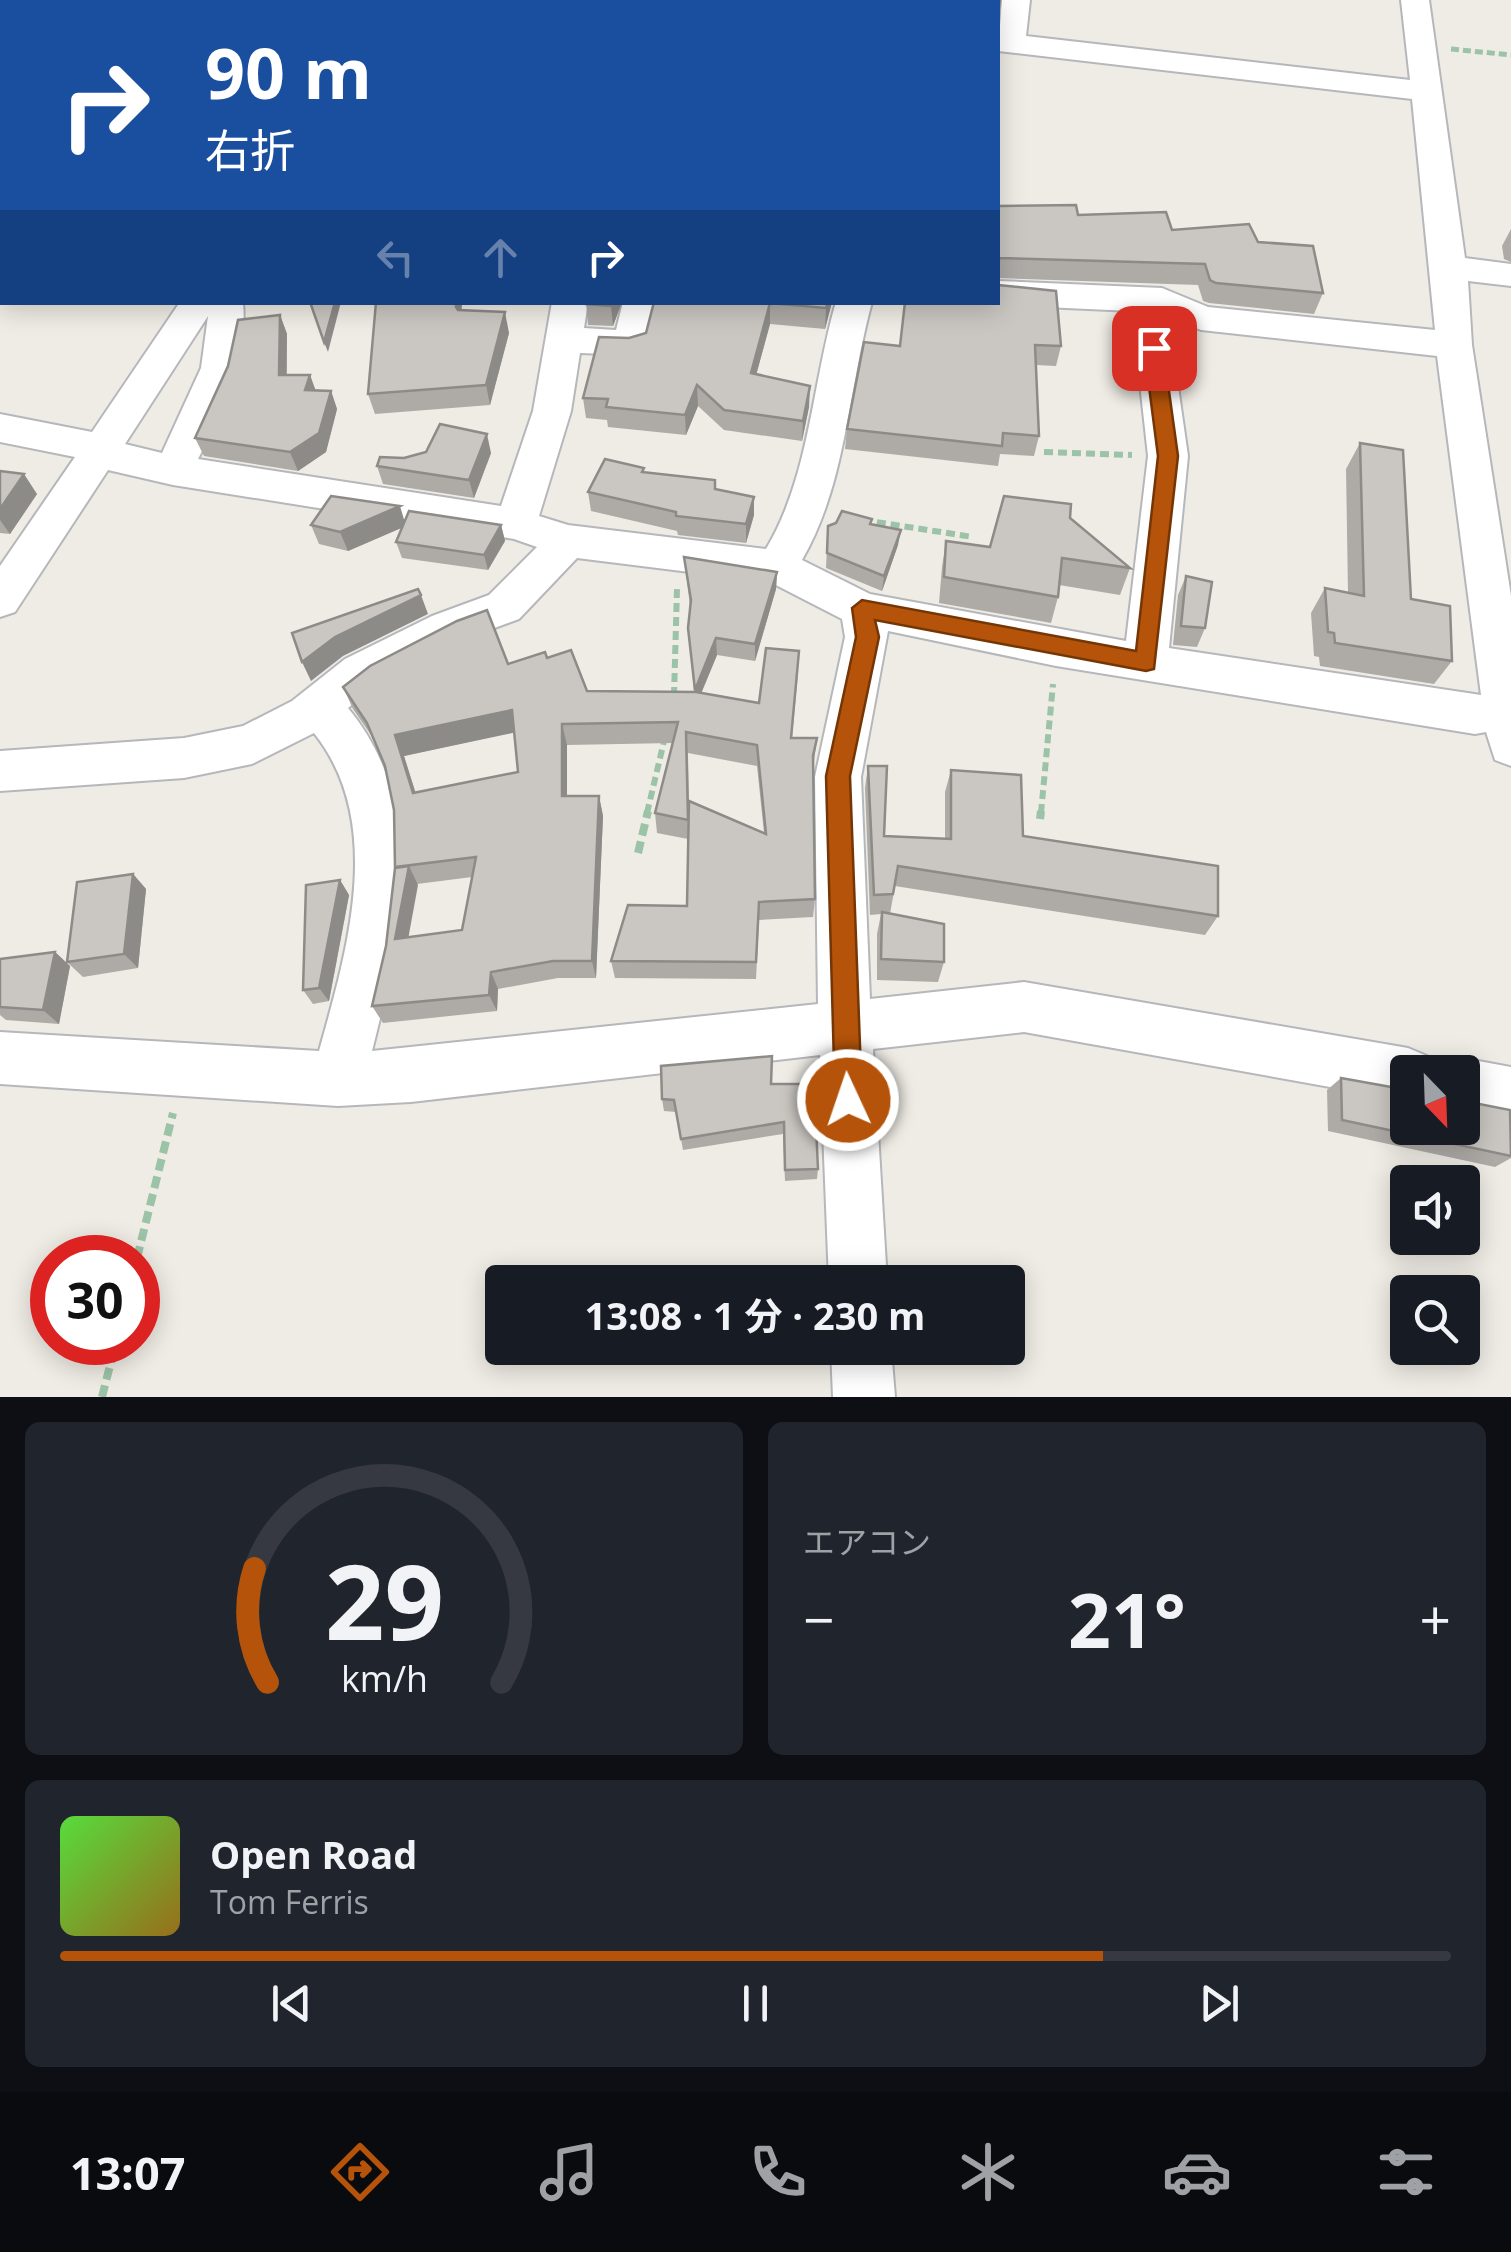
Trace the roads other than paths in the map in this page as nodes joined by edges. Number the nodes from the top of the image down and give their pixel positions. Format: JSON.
{"nodes":[{"id":1,"x":1016,"y":0,"type":"edge"},
{"id":2,"x":1415,"y":0,"type":"edge"},
{"id":3,"x":1004,"y":43,"type":"edge"},
{"id":4,"x":1425,"y":91,"type":"junction"},
{"id":5,"x":1449,"y":267,"type":"junction"},
{"id":6,"x":1511,"y":276,"type":"edge"},
{"id":7,"x":1000,"y":293,"type":"edge"},
{"id":8,"x":1162,"y":300,"type":"junction"},
{"id":9,"x":197,"y":305,"type":"edge"},
{"id":10,"x":225,"y":305,"type":"edge"},
{"id":11,"x":641,"y":305,"type":"edge"},
{"id":12,"x":842,"y":305,"type":"edge"},
{"id":13,"x":567,"y":321,"type":"edge"},
{"id":14,"x":1454,"y":345,"type":"junction"},
{"id":15,"x":0,"y":428,"type":"edge"},
{"id":16,"x":100,"y":448,"type":"junction"},
{"id":17,"x":173,"y":470,"type":"junction"},
{"id":18,"x":516,"y":524,"type":"junction"},
{"id":19,"x":568,"y":540,"type":"junction"},
{"id":20,"x":777,"y":567,"type":"junction"},
{"id":21,"x":0,"y":600,"type":"edge"},
{"id":22,"x":862,"y":608,"type":"junction"},
{"id":23,"x":1146,"y":662,"type":"junction"},
{"id":24,"x":318,"y":706,"type":"junction"},
{"id":25,"x":1510,"y":720,"type":"edge"},
{"id":26,"x":0,"y":771,"type":"edge"},
{"id":27,"x":844,"y":1027,"type":"junction"},
{"id":28,"x":0,"y":1058,"type":"edge"},
{"id":29,"x":1390,"y":1072,"type":"edge"},
{"id":30,"x":338,"y":1079,"type":"junction"},
{"id":31,"x":1480,"y":1088,"type":"edge"},
{"id":32,"x":1511,"y":1094,"type":"edge"},
{"id":33,"x":857,"y":1265,"type":"edge"},
{"id":34,"x":862,"y":1365,"type":"edge"},
{"id":35,"x":864,"y":1397,"type":"edge"}],
"edges":[{"from":1,"to":3,"type":"street"},
{"from":2,"to":4,"type":"street"},
{"from":3,"to":4,"type":"street"},
{"from":4,"to":5,"type":"street"},
{"from":5,"to":6,"type":"street"},
{"from":5,"to":14,"type":"street"},
{"from":7,"to":8,"type":"street"},
{"from":8,"to":14,"type":"street"},
{"from":8,"to":23,"type":"street"},
{"from":9,"to":16,"type":"street"},
{"from":10,"to":17,"type":"street"},
{"from":11,"to":13,"type":"street"},
{"from":12,"to":20,"type":"street"},
{"from":13,"to":18,"type":"street"},
{"from":14,"to":25,"type":"street"},
{"from":15,"to":16,"type":"street"},
{"from":16,"to":17,"type":"street"},
{"from":16,"to":21,"type":"street"},
{"from":17,"to":18,"type":"street"},
{"from":18,"to":19,"type":"street"},
{"from":19,"to":20,"type":"street"},
{"from":19,"to":24,"type":"street"},
{"from":20,"to":22,"type":"street"},
{"from":22,"to":23,"type":"street"},
{"from":22,"to":27,"type":"street"},
{"from":23,"to":25,"type":"street"},
{"from":24,"to":26,"type":"street"},
{"from":24,"to":30,"type":"street"},
{"from":27,"to":29,"type":"street"},
{"from":27,"to":30,"type":"street"},
{"from":27,"to":33,"type":"street"},
{"from":28,"to":30,"type":"street"},
{"from":31,"to":32,"type":"street"},
{"from":34,"to":35,"type":"street"}]}
